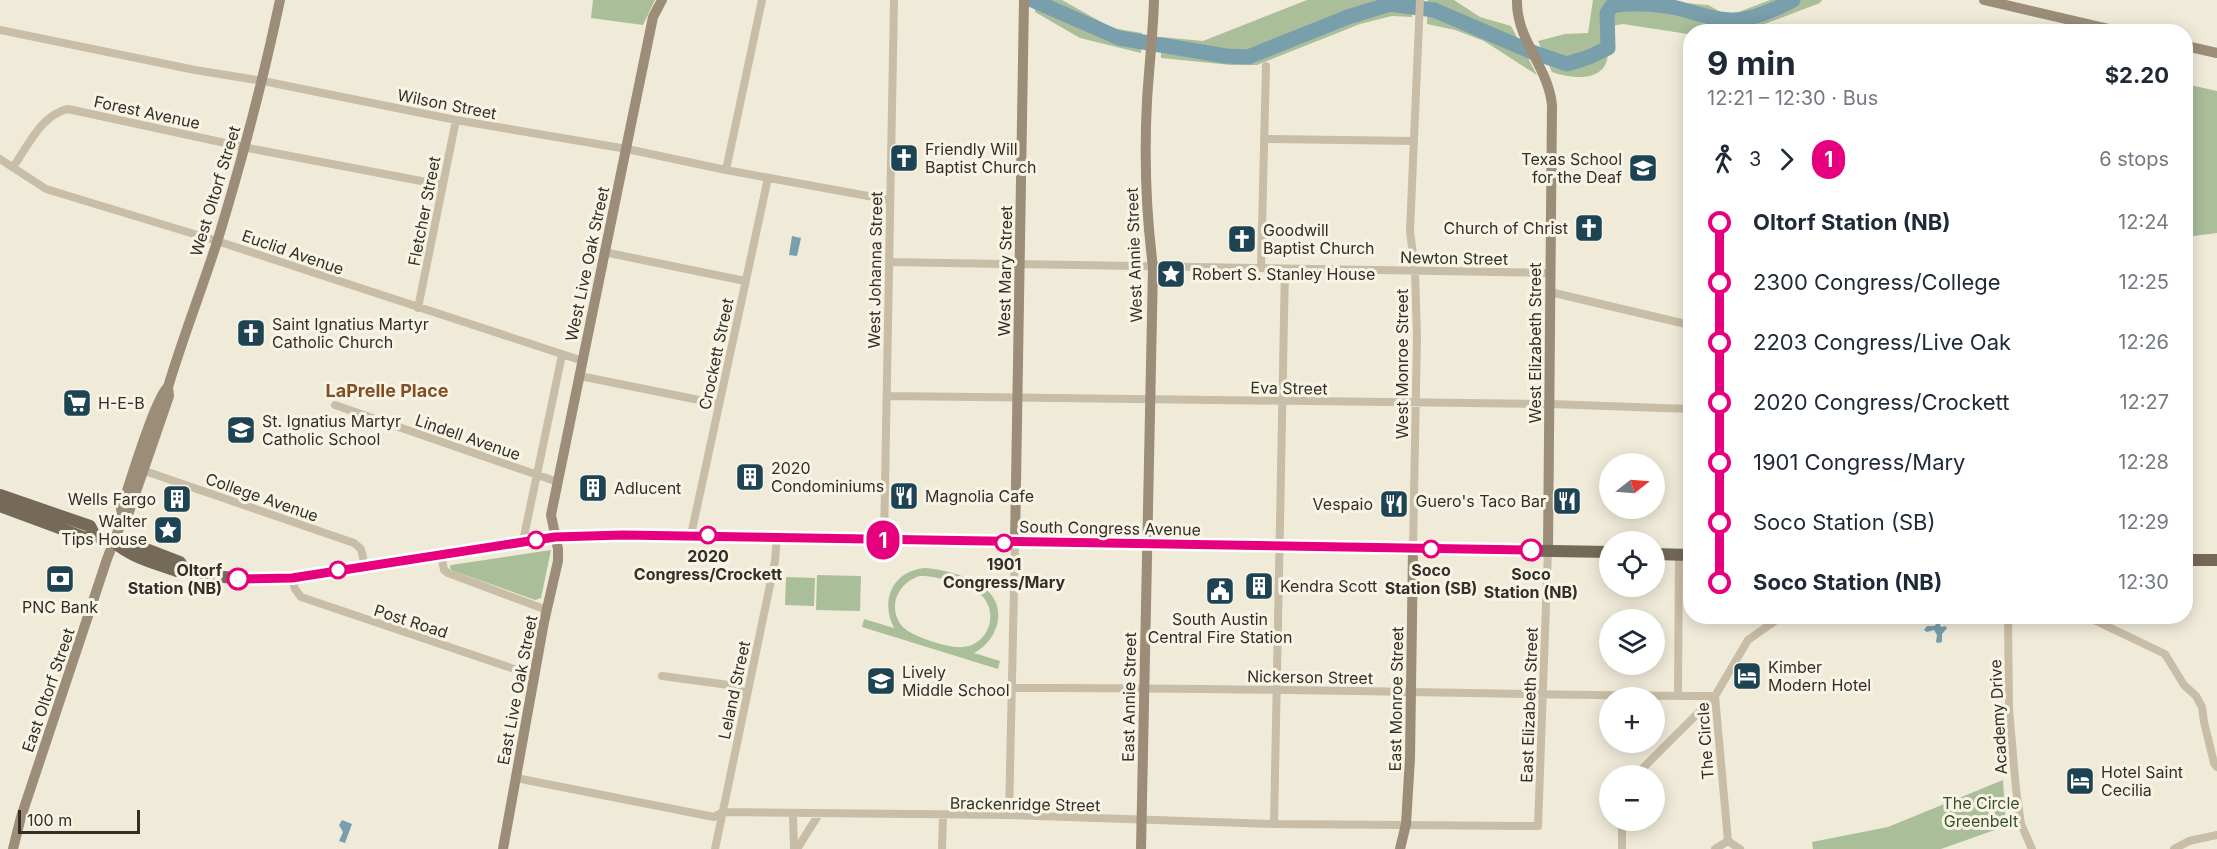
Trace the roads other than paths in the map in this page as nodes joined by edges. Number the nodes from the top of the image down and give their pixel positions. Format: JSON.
{"nodes":[{"id":1,"x":280,"y":0,"type":"edge"},
{"id":2,"x":662,"y":0,"type":"edge"},
{"id":3,"x":762,"y":0,"type":"edge"},
{"id":4,"x":894,"y":0,"type":"edge"},
{"id":5,"x":1154,"y":0,"type":"edge"},
{"id":6,"x":1517,"y":0,"type":"edge"},
{"id":7,"x":1984,"y":0,"type":"edge"},
{"id":8,"x":1420,"y":1,"type":"edge"},
{"id":9,"x":1024,"y":3,"type":"edge"},
{"id":10,"x":2009,"y":3,"type":"edge"},
{"id":11,"x":2091,"y":24,"type":"edge"},
{"id":12,"x":0,"y":30,"type":"edge"},
{"id":13,"x":2193,"y":48,"type":"edge"},
{"id":14,"x":2217,"y":53,"type":"edge"},
{"id":15,"x":1266,"y":66,"type":"dead end"},
{"id":16,"x":263,"y":81,"type":"junction"},
{"id":17,"x":456,"y":120,"type":"junction"},
{"id":18,"x":1264,"y":139,"type":"junction"},
{"id":19,"x":1414,"y":141,"type":"junction"},
{"id":20,"x":244,"y":147,"type":"junction"},
{"id":21,"x":627,"y":149,"type":"junction"},
{"id":22,"x":0,"y":159,"type":"edge"},
{"id":23,"x":13,"y":166,"type":"junction"},
{"id":24,"x":726,"y":170,"type":"junction"},
{"id":25,"x":768,"y":178,"type":"junction"},
{"id":26,"x":442,"y":185,"type":"junction"},
{"id":27,"x":890,"y":200,"type":"junction"},
{"id":28,"x":217,"y":241,"type":"junction"},
{"id":29,"x":604,"y":252,"type":"junction"},
{"id":30,"x":889,"y":262,"type":"junction"},
{"id":31,"x":1021,"y":264,"type":"junction"},
{"id":32,"x":1153,"y":267,"type":"junction"},
{"id":33,"x":1261,"y":268,"type":"junction"},
{"id":34,"x":1285,"y":269,"type":"junction"},
{"id":35,"x":1415,"y":271,"type":"junction"},
{"id":36,"x":1550,"y":273,"type":"junction"},
{"id":37,"x":745,"y":281,"type":"junction"},
{"id":38,"x":1550,"y":292,"type":"junction"},
{"id":39,"x":418,"y":308,"type":"junction"},
{"id":40,"x":1683,"y":323,"type":"edge"},
{"id":41,"x":562,"y":355,"type":"junction"},
{"id":42,"x":583,"y":361,"type":"junction"},
{"id":43,"x":580,"y":376,"type":"junction"},
{"id":44,"x":887,"y":396,"type":"junction"},
{"id":45,"x":1018,"y":397,"type":"junction"},
{"id":46,"x":1151,"y":400,"type":"junction"},
{"id":47,"x":1282,"y":402,"type":"junction"},
{"id":48,"x":1417,"y":403,"type":"junction"},
{"id":49,"x":719,"y":404,"type":"junction"},
{"id":50,"x":1550,"y":404,"type":"junction"},
{"id":51,"x":335,"y":405,"type":"dead end"},
{"id":52,"x":1683,"y":409,"type":"edge"},
{"id":53,"x":140,"y":470,"type":"junction"},
{"id":54,"x":537,"y":475,"type":"junction"},
{"id":55,"x":558,"y":482,"type":"junction"},
{"id":56,"x":0,"y":495,"type":"edge"},
{"id":57,"x":0,"y":506,"type":"edge"},
{"id":58,"x":692,"y":535,"type":"junction"},
{"id":59,"x":95,"y":536,"type":"junction"},
{"id":60,"x":555,"y":537,"type":"junction"},
{"id":61,"x":777,"y":537,"type":"junction"},
{"id":62,"x":884,"y":540,"type":"junction"},
{"id":63,"x":524,"y":541,"type":"junction"},
{"id":64,"x":114,"y":542,"type":"junction"},
{"id":65,"x":1015,"y":543,"type":"junction"},
{"id":66,"x":1149,"y":545,"type":"junction"},
{"id":67,"x":1280,"y":547,"type":"junction"},
{"id":68,"x":1413,"y":549,"type":"junction"},
{"id":69,"x":1548,"y":550,"type":"junction"},
{"id":70,"x":1599,"y":552,"type":"edge"},
{"id":71,"x":441,"y":554,"type":"junction"},
{"id":72,"x":1665,"y":554,"type":"edge"},
{"id":73,"x":1683,"y":554,"type":"edge"},
{"id":74,"x":2193,"y":560,"type":"edge"},
{"id":75,"x":2217,"y":561,"type":"edge"},
{"id":76,"x":365,"y":566,"type":"junction"},
{"id":77,"x":292,"y":578,"type":"junction"},
{"id":78,"x":1683,"y":594,"type":"edge"},
{"id":79,"x":548,"y":610,"type":"junction"},
{"id":80,"x":1771,"y":624,"type":"edge"},
{"id":81,"x":2008,"y":624,"type":"edge"},
{"id":82,"x":2102,"y":624,"type":"edge"},
{"id":83,"x":535,"y":676,"type":"junction"},
{"id":84,"x":662,"y":676,"type":"dead end"},
{"id":85,"x":1145,"y":687,"type":"junction"},
{"id":86,"x":1013,"y":688,"type":"junction"},
{"id":87,"x":1276,"y":689,"type":"junction"},
{"id":88,"x":746,"y":693,"type":"junction"},
{"id":89,"x":1411,"y":693,"type":"junction"},
{"id":90,"x":1544,"y":693,"type":"junction"},
{"id":91,"x":1678,"y":695,"type":"junction"},
{"id":92,"x":1714,"y":696,"type":"junction"},
{"id":93,"x":1646,"y":765,"type":"edge"},
{"id":94,"x":2217,"y":767,"type":"edge"},
{"id":95,"x":516,"y":778,"type":"junction"},
{"id":96,"x":723,"y":812,"type":"junction"},
{"id":97,"x":793,"y":814,"type":"junction"},
{"id":98,"x":819,"y":814,"type":"junction"},
{"id":99,"x":1009,"y":815,"type":"junction"},
{"id":100,"x":943,"y":816,"type":"junction"},
{"id":101,"x":1141,"y":820,"type":"junction"},
{"id":102,"x":1274,"y":824,"type":"junction"},
{"id":103,"x":1406,"y":824,"type":"junction"},
{"id":104,"x":1538,"y":826,"type":"joint"},
{"id":105,"x":1622,"y":831,"type":"edge"},
{"id":106,"x":2217,"y":835,"type":"edge"},
{"id":107,"x":1728,"y":841,"type":"junction"},
{"id":108,"x":2191,"y":845,"type":"edge"},
{"id":109,"x":13,"y":849,"type":"edge"},
{"id":110,"x":503,"y":849,"type":"edge"},
{"id":111,"x":715,"y":849,"type":"edge"},
{"id":112,"x":796,"y":849,"type":"edge"},
{"id":113,"x":942,"y":849,"type":"edge"},
{"id":114,"x":1141,"y":849,"type":"edge"},
{"id":115,"x":1400,"y":849,"type":"edge"},
{"id":116,"x":1622,"y":849,"type":"edge"},
{"id":117,"x":1715,"y":849,"type":"edge"},
{"id":118,"x":1740,"y":849,"type":"edge"},
{"id":119,"x":2032,"y":849,"type":"edge"},
{"id":120,"x":2174,"y":849,"type":"edge"}],
"edges":[{"from":1,"to":16,"type":"street","name":"West Oltorf Street"},
{"from":2,"to":21,"type":"street","name":"West Live Oak Street"},
{"from":3,"to":24,"type":"street"},
{"from":4,"to":27,"type":"street","name":"West Johanna Street"},
{"from":5,"to":32,"type":"street","name":"West Annie Street"},
{"from":6,"to":36,"type":"street","name":"West Elizabeth Street"},
{"from":7,"to":10,"type":"street"},
{"from":8,"to":19,"type":"street","name":"West Monroe Street"},
{"from":9,"to":31,"type":"street","name":"West Mary Street"},
{"from":10,"to":11,"type":"street"},
{"from":12,"to":16,"type":"street","name":"Wilson Street"},
{"from":13,"to":14,"type":"street"},
{"from":15,"to":18,"type":"street"},
{"from":16,"to":17,"type":"street","name":"Wilson Street"},
{"from":16,"to":20,"type":"street","name":"West Oltorf Street"},
{"from":17,"to":21,"type":"street","name":"Wilson Street"},
{"from":17,"to":26,"type":"street","name":"Fletcher Street"},
{"from":18,"to":19,"type":"street"},
{"from":18,"to":33,"type":"street"},
{"from":19,"to":35,"type":"street","name":"West Monroe Street"},
{"from":20,"to":23,"type":"street","name":"Forest Avenue"},
{"from":20,"to":26,"type":"street","name":"Forest Avenue"},
{"from":20,"to":28,"type":"street","name":"West Oltorf Street"},
{"from":21,"to":24,"type":"street","name":"Wilson Street"},
{"from":21,"to":29,"type":"street","name":"West Live Oak Street"},
{"from":22,"to":23,"type":"street","name":"Euclid Avenue"},
{"from":23,"to":28,"type":"street","name":"Euclid Avenue"},
{"from":24,"to":25,"type":"street","name":"Wilson Street"},
{"from":25,"to":27,"type":"street","name":"Wilson Street"},
{"from":25,"to":37,"type":"street","name":"Crockett Street"},
{"from":26,"to":39,"type":"street","name":"Fletcher Street"},
{"from":27,"to":30,"type":"street","name":"West Johanna Street"},
{"from":28,"to":39,"type":"street","name":"Euclid Avenue"},
{"from":28,"to":53,"type":"street","name":"West Oltorf Street"},
{"from":29,"to":37,"type":"street"},
{"from":29,"to":42,"type":"street","name":"West Live Oak Street"},
{"from":30,"to":31,"type":"street","name":"Newton Street"},
{"from":30,"to":44,"type":"street","name":"West Johanna Street"},
{"from":31,"to":32,"type":"street","name":"Newton Street"},
{"from":31,"to":45,"type":"street","name":"West Mary Street"},
{"from":32,"to":33,"type":"street","name":"Newton Street"},
{"from":32,"to":46,"type":"street","name":"West Annie Street"},
{"from":33,"to":34,"type":"street","name":"Newton Street"},
{"from":34,"to":35,"type":"street","name":"Newton Street"},
{"from":34,"to":47,"type":"street"},
{"from":35,"to":36,"type":"street","name":"Newton Street"},
{"from":35,"to":48,"type":"street","name":"West Monroe Street"},
{"from":36,"to":38,"type":"street","name":"West Elizabeth Street"},
{"from":37,"to":49,"type":"street","name":"Crockett Street"},
{"from":38,"to":40,"type":"street"},
{"from":38,"to":50,"type":"street","name":"West Elizabeth Street"},
{"from":39,"to":41,"type":"street","name":"Euclid Avenue"},
{"from":41,"to":42,"type":"street","name":"Euclid Avenue"},
{"from":41,"to":54,"type":"street"},
{"from":42,"to":43,"type":"street","name":"West Live Oak Street"},
{"from":43,"to":49,"type":"street"},
{"from":43,"to":55,"type":"street","name":"West Live Oak Street"},
{"from":44,"to":45,"type":"street","name":"Eva Street"},
{"from":44,"to":62,"type":"street","name":"West Johanna Street"},
{"from":45,"to":46,"type":"street","name":"Eva Street"},
{"from":45,"to":65,"type":"street","name":"West Mary Street"},
{"from":46,"to":47,"type":"street","name":"Eva Street"},
{"from":46,"to":66,"type":"street","name":"West Annie Street"},
{"from":47,"to":48,"type":"street","name":"Eva Street"},
{"from":47,"to":67,"type":"street"},
{"from":48,"to":50,"type":"street","name":"Eva Street"},
{"from":48,"to":68,"type":"street","name":"West Monroe Street"},
{"from":49,"to":58,"type":"street","name":"Crockett Street"},
{"from":50,"to":52,"type":"street","name":"Eva Street"},
{"from":50,"to":69,"type":"street","name":"West Elizabeth Street"},
{"from":51,"to":54,"type":"street","name":"Lindell Avenue"},
{"from":53,"to":64,"type":"street","name":"West Oltorf Street"},
{"from":53,"to":76,"type":"street","name":"College Avenue"},
{"from":54,"to":55,"type":"street","name":"Lindell Avenue"},
{"from":54,"to":63,"type":"street"},
{"from":55,"to":60,"type":"street","name":"West Live Oak Street"},
{"from":56,"to":59,"type":"main road","name":"South Congress Avenue"},
{"from":57,"to":59,"type":"main road","name":"South Congress Avenue"},
{"from":58,"to":60,"type":"main road","name":"South Congress Avenue"},
{"from":58,"to":61,"type":"main road","name":"South Congress Avenue"},
{"from":59,"to":64,"type":"main road","name":"South Congress Avenue"},
{"from":60,"to":63,"type":"main road","name":"South Congress Avenue"},
{"from":60,"to":79,"type":"street","name":"East Live Oak Street"},
{"from":61,"to":62,"type":"main road","name":"South Congress Avenue"},
{"from":61,"to":88,"type":"street","name":"Leland Street"},
{"from":62,"to":65,"type":"main road","name":"South Congress Avenue"},
{"from":63,"to":71,"type":"main road","name":"South Congress Avenue"},
{"from":64,"to":77,"type":"main road","name":"South Congress Avenue"},
{"from":64,"to":109,"type":"street","name":"East Oltorf Street"},
{"from":65,"to":66,"type":"main road","name":"South Congress Avenue"},
{"from":65,"to":86,"type":"street"},
{"from":66,"to":67,"type":"main road","name":"South Congress Avenue"},
{"from":66,"to":85,"type":"street","name":"East Annie Street"},
{"from":67,"to":68,"type":"main road","name":"South Congress Avenue"},
{"from":67,"to":87,"type":"street"},
{"from":68,"to":69,"type":"main road","name":"South Congress Avenue"},
{"from":68,"to":89,"type":"street","name":"East Monroe Street"},
{"from":69,"to":70,"type":"main road","name":"South Congress Avenue"},
{"from":69,"to":90,"type":"street","name":"East Elizabeth Street"},
{"from":71,"to":76,"type":"main road","name":"South Congress Avenue"},
{"from":71,"to":79,"type":"street"},
{"from":72,"to":73,"type":"main road"},
{"from":74,"to":75,"type":"main road"},
{"from":76,"to":77,"type":"main road","name":"South Congress Avenue"},
{"from":77,"to":83,"type":"street","name":"Post Road"},
{"from":78,"to":91,"type":"street"},
{"from":79,"to":83,"type":"street","name":"East Live Oak Street"},
{"from":80,"to":92,"type":"street","name":"The Circle"},
{"from":81,"to":119,"type":"street","name":"Academy Drive"},
{"from":82,"to":94,"type":"street"},
{"from":83,"to":95,"type":"street","name":"East Live Oak Street"},
{"from":84,"to":88,"type":"street"},
{"from":85,"to":86,"type":"street","name":"Nickerson Street"},
{"from":85,"to":87,"type":"street","name":"Nickerson Street"},
{"from":85,"to":101,"type":"street","name":"East Annie Street"},
{"from":86,"to":99,"type":"street"},
{"from":87,"to":89,"type":"street","name":"Nickerson Street"},
{"from":87,"to":102,"type":"street"},
{"from":88,"to":96,"type":"street","name":"Leland Street"},
{"from":89,"to":90,"type":"street","name":"Nickerson Street"},
{"from":89,"to":103,"type":"street","name":"East Monroe Street"},
{"from":90,"to":91,"type":"street","name":"Nickerson Street"},
{"from":90,"to":104,"type":"street","name":"East Elizabeth Street"},
{"from":91,"to":92,"type":"street","name":"Nickerson Street"},
{"from":92,"to":93,"type":"street"},
{"from":92,"to":107,"type":"street","name":"The Circle"},
{"from":95,"to":96,"type":"street","name":"Brackenridge Street"},
{"from":95,"to":110,"type":"street","name":"East Live Oak Street"},
{"from":96,"to":97,"type":"street","name":"Brackenridge Street"},
{"from":96,"to":111,"type":"street","name":"Leland Street"},
{"from":97,"to":98,"type":"street","name":"Brackenridge Street"},
{"from":97,"to":112,"type":"street"},
{"from":98,"to":100,"type":"street","name":"Brackenridge Street"},
{"from":98,"to":112,"type":"street"},
{"from":99,"to":100,"type":"street","name":"Brackenridge Street"},
{"from":99,"to":101,"type":"street","name":"Brackenridge Street"},
{"from":100,"to":113,"type":"street"},
{"from":101,"to":102,"type":"street","name":"Brackenridge Street"},
{"from":101,"to":114,"type":"street","name":"East Annie Street"},
{"from":102,"to":103,"type":"street","name":"Brackenridge Street"},
{"from":103,"to":104,"type":"street","name":"Brackenridge Street"},
{"from":103,"to":115,"type":"street","name":"East Monroe Street"},
{"from":105,"to":116,"type":"street"},
{"from":106,"to":108,"type":"street"},
{"from":107,"to":117,"type":"street"},
{"from":107,"to":118,"type":"street"},
{"from":108,"to":120,"type":"street"}]}
